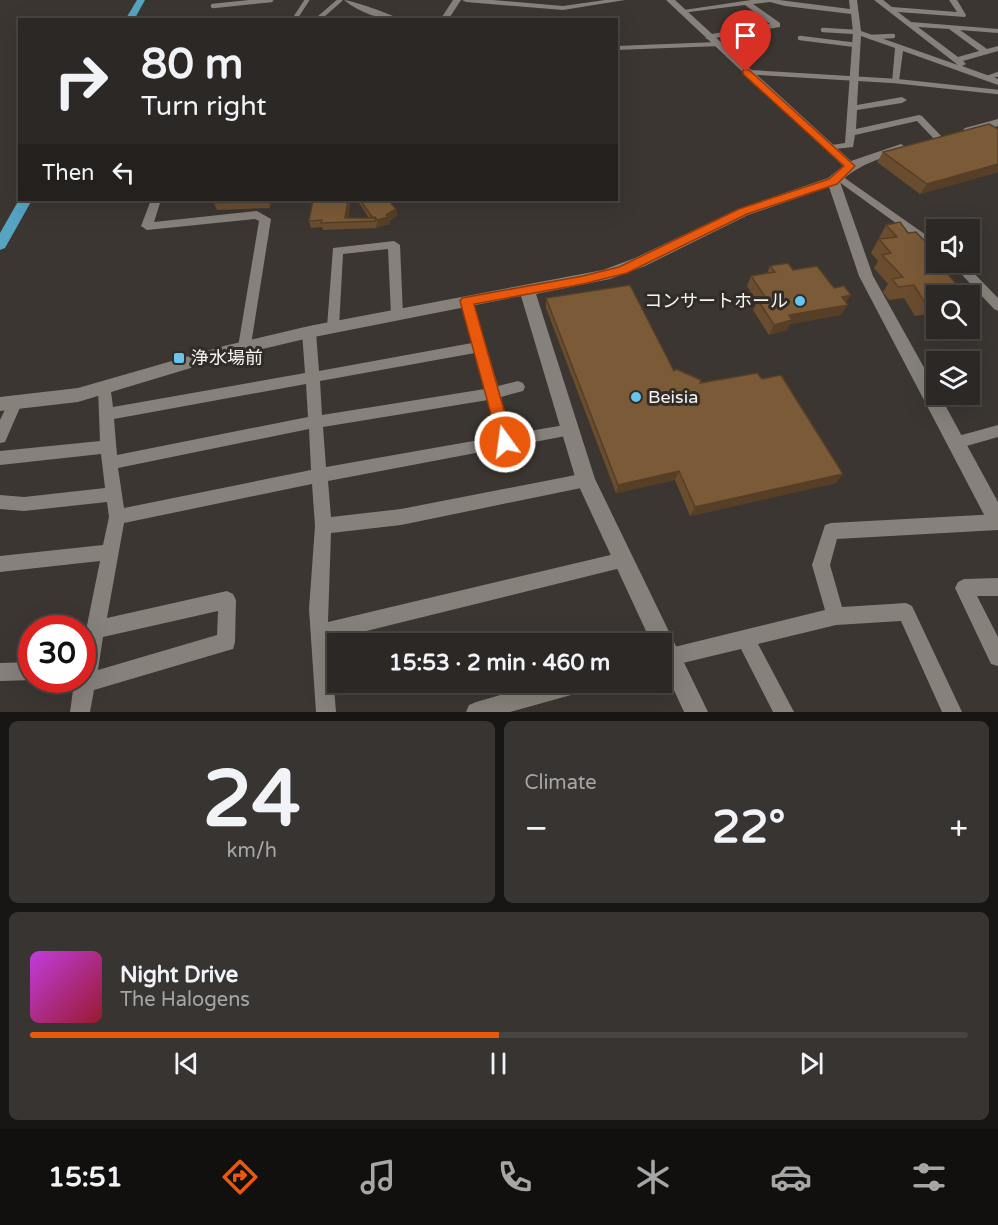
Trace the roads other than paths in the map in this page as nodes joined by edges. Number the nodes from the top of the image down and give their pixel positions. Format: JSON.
{"nodes":[{"id":1,"x":141,"y":0,"type":"edge"},
{"id":2,"x":271,"y":0,"type":"edge"},
{"id":3,"x":307,"y":0,"type":"edge"},
{"id":4,"x":340,"y":0,"type":"edge"},
{"id":5,"x":348,"y":0,"type":"edge"},
{"id":6,"x":457,"y":0,"type":"edge"},
{"id":7,"x":466,"y":0,"type":"edge"},
{"id":8,"x":621,"y":0,"type":"edge"},
{"id":9,"x":670,"y":0,"type":"edge"},
{"id":10,"x":770,"y":0,"type":"edge"},
{"id":11,"x":853,"y":0,"type":"edge"},
{"id":12,"x":878,"y":0,"type":"edge"},
{"id":13,"x":953,"y":0,"type":"edge"},
{"id":14,"x":740,"y":2,"type":"edge"},
{"id":15,"x":799,"y":3,"type":"edge"},
{"id":16,"x":213,"y":6,"type":"dead end"},
{"id":17,"x":890,"y":9,"type":"junction"},
{"id":18,"x":681,"y":11,"type":"junction"},
{"id":19,"x":854,"y":12,"type":"junction"},
{"id":20,"x":130,"y":18,"type":"edge"},
{"id":21,"x":295,"y":18,"type":"edge"},
{"id":22,"x":319,"y":18,"type":"edge"},
{"id":23,"x":386,"y":18,"type":"edge"},
{"id":24,"x":445,"y":18,"type":"edge"},
{"id":25,"x":910,"y":24,"type":"junction"},
{"id":26,"x":952,"y":28,"type":"junction"},
{"id":27,"x":823,"y":30,"type":"dead end"},
{"id":28,"x":998,"y":31,"type":"edge"},
{"id":29,"x":857,"y":32,"type":"junction"},
{"id":30,"x":893,"y":36,"type":"dead end"},
{"id":31,"x":870,"y":37,"type":"junction"},
{"id":32,"x":800,"y":38,"type":"dead end"},
{"id":33,"x":713,"y":40,"type":"junction"},
{"id":34,"x":856,"y":45,"type":"junction"},
{"id":35,"x":899,"y":47,"type":"junction"},
{"id":36,"x":618,"y":48,"type":"edge"},
{"id":37,"x":998,"y":48,"type":"edge"},
{"id":38,"x":986,"y":52,"type":"junction"},
{"id":39,"x":958,"y":60,"type":"junction"},
{"id":40,"x":968,"y":70,"type":"junction"},
{"id":41,"x":746,"y":72,"type":"junction"},
{"id":42,"x":998,"y":74,"type":"edge"},
{"id":43,"x":987,"y":78,"type":"junction"},
{"id":44,"x":855,"y":80,"type":"junction"},
{"id":45,"x":895,"y":81,"type":"junction"},
{"id":46,"x":998,"y":82,"type":"edge"},
{"id":47,"x":998,"y":92,"type":"edge"},
{"id":48,"x":902,"y":100,"type":"dead end"},
{"id":49,"x":853,"y":108,"type":"junction"},
{"id":50,"x":998,"y":122,"type":"edge"},
{"id":51,"x":851,"y":133,"type":"junction"},
{"id":52,"x":937,"y":138,"type":"junction"},
{"id":53,"x":829,"y":148,"type":"junction"},
{"id":54,"x":841,"y":175,"type":"junction"},
{"id":55,"x":24,"y":201,"type":"edge"},
{"id":56,"x":156,"y":201,"type":"edge"},
{"id":57,"x":926,"y":240,"type":"edge"},
{"id":58,"x":0,"y":245,"type":"edge"},
{"id":59,"x":966,"y":273,"type":"edge"},
{"id":60,"x":526,"y":290,"type":"junction"},
{"id":61,"x":467,"y":301,"type":"junction"},
{"id":62,"x":998,"y":306,"type":"edge"},
{"id":63,"x":397,"y":315,"type":"junction"},
{"id":64,"x":333,"y":327,"type":"junction"},
{"id":65,"x":309,"y":332,"type":"junction"},
{"id":66,"x":245,"y":347,"type":"junction"},
{"id":67,"x":481,"y":348,"type":"junction"},
{"id":68,"x":312,"y":378,"type":"junction"},
{"id":69,"x":518,"y":387,"type":"dead end"},
{"id":70,"x":105,"y":388,"type":"junction"},
{"id":71,"x":492,"y":393,"type":"junction"},
{"id":72,"x":7,"y":403,"type":"edge"},
{"id":73,"x":107,"y":414,"type":"junction"},
{"id":74,"x":315,"y":422,"type":"junction"},
{"id":75,"x":571,"y":430,"type":"junction"},
{"id":76,"x":998,"y":431,"type":"edge"},
{"id":77,"x":0,"y":437,"type":"edge"},
{"id":78,"x":505,"y":442,"type":"junction"},
{"id":79,"x":956,"y":443,"type":"junction"},
{"id":80,"x":109,"y":455,"type":"junction"},
{"id":81,"x":0,"y":458,"type":"edge"},
{"id":82,"x":320,"y":475,"type":"junction"},
{"id":83,"x":586,"y":480,"type":"junction"},
{"id":84,"x":114,"y":494,"type":"junction"},
{"id":85,"x":0,"y":502,"type":"edge"},
{"id":86,"x":117,"y":517,"type":"junction"},
{"id":87,"x":998,"y":522,"type":"edge"},
{"id":88,"x":323,"y":526,"type":"junction"},
{"id":89,"x":111,"y":552,"type":"junction"},
{"id":90,"x":623,"y":560,"type":"junction"},
{"id":91,"x":0,"y":564,"type":"edge"},
{"id":92,"x":998,"y":587,"type":"edge"},
{"id":93,"x":836,"y":616,"type":"junction"},
{"id":94,"x":97,"y":629,"type":"junction"},
{"id":95,"x":96,"y":633,"type":"edge"},
{"id":96,"x":320,"y":633,"type":"junction"},
{"id":97,"x":655,"y":633,"type":"edge"},
{"id":98,"x":745,"y":638,"type":"junction"},
{"id":99,"x":672,"y":656,"type":"edge"},
{"id":100,"x":998,"y":657,"type":"edge"},
{"id":101,"x":672,"y":669,"type":"edge"},
{"id":102,"x":18,"y":671,"type":"edge"},
{"id":103,"x":96,"y":671,"type":"edge"},
{"id":104,"x":0,"y":672,"type":"edge"},
{"id":105,"x":82,"y":693,"type":"edge"},
{"id":106,"x":548,"y":693,"type":"edge"},
{"id":107,"x":496,"y":710,"type":"edge"},
{"id":108,"x":80,"y":712,"type":"edge"},
{"id":109,"x":326,"y":712,"type":"edge"},
{"id":110,"x":476,"y":712,"type":"edge"},
{"id":111,"x":696,"y":712,"type":"edge"},
{"id":112,"x":784,"y":712,"type":"edge"},
{"id":113,"x":952,"y":712,"type":"edge"}],
"edges":[{"from":1,"to":20,"type":"main road"},
{"from":2,"to":16,"type":"lane"},
{"from":3,"to":21,"type":"lane"},
{"from":4,"to":22,"type":"lane"},
{"from":5,"to":23,"type":"street"},
{"from":6,"to":24,"type":"street"},
{"from":7,"to":8,"type":"street"},
{"from":9,"to":18,"type":"street"},
{"from":10,"to":14,"type":"street"},
{"from":10,"to":15,"type":"street"},
{"from":11,"to":19,"type":"street"},
{"from":12,"to":17,"type":"street"},
{"from":13,"to":17,"type":"street"},
{"from":14,"to":18,"type":"street"},
{"from":14,"to":33,"type":"street"},
{"from":15,"to":19,"type":"street"},
{"from":17,"to":25,"type":"street"},
{"from":18,"to":33,"type":"street"},
{"from":19,"to":29,"type":"street"},
{"from":25,"to":26,"type":"street"},
{"from":25,"to":39,"type":"street"},
{"from":26,"to":28,"type":"street"},
{"from":26,"to":38,"type":"street"},
{"from":27,"to":29,"type":"lane"},
{"from":29,"to":31,"type":"street"},
{"from":29,"to":34,"type":"street"},
{"from":30,"to":31,"type":"lane"},
{"from":31,"to":35,"type":"street"},
{"from":32,"to":34,"type":"lane"},
{"from":33,"to":36,"type":"street"},
{"from":33,"to":41,"type":"street"},
{"from":34,"to":44,"type":"street"},
{"from":35,"to":40,"type":"street"},
{"from":35,"to":45,"type":"street"},
{"from":37,"to":38,"type":"street"},
{"from":38,"to":39,"type":"street"},
{"from":39,"to":40,"type":"street"},
{"from":40,"to":43,"type":"street"},
{"from":41,"to":44,"type":"lane"},
{"from":41,"to":53,"type":"street"},
{"from":42,"to":43,"type":"lane"},
{"from":43,"to":46,"type":"street"},
{"from":44,"to":45,"type":"lane"},
{"from":44,"to":49,"type":"street"},
{"from":45,"to":47,"type":"lane"},
{"from":48,"to":49,"type":"street"},
{"from":49,"to":51,"type":"street"},
{"from":50,"to":52,"type":"street"},
{"from":51,"to":52,"type":"street"},
{"from":51,"to":53,"type":"street"},
{"from":52,"to":54,"type":"street"},
{"from":53,"to":54,"type":"street"},
{"from":54,"to":57,"type":"street"},
{"from":54,"to":60,"type":"street"},
{"from":54,"to":79,"type":"street"},
{"from":55,"to":58,"type":"main road"},
{"from":56,"to":66,"type":"street"},
{"from":59,"to":62,"type":"street"},
{"from":60,"to":61,"type":"street"},
{"from":60,"to":75,"type":"street"},
{"from":61,"to":63,"type":"street"},
{"from":61,"to":67,"type":"street"},
{"from":63,"to":64,"type":"street"},
{"from":63,"to":64,"type":"street"},
{"from":64,"to":65,"type":"street"},
{"from":65,"to":66,"type":"street"},
{"from":65,"to":68,"type":"street"},
{"from":66,"to":70,"type":"street"},
{"from":67,"to":68,"type":"street"},
{"from":67,"to":71,"type":"street"},
{"from":68,"to":73,"type":"street"},
{"from":68,"to":74,"type":"street"},
{"from":69,"to":71,"type":"street"},
{"from":70,"to":72,"type":"street"},
{"from":70,"to":73,"type":"street"},
{"from":71,"to":74,"type":"street"},
{"from":71,"to":78,"type":"street"},
{"from":72,"to":77,"type":"street"},
{"from":73,"to":80,"type":"street"},
{"from":74,"to":80,"type":"street"},
{"from":74,"to":82,"type":"street"},
{"from":75,"to":78,"type":"street"},
{"from":75,"to":83,"type":"street"},
{"from":76,"to":79,"type":"street"},
{"from":78,"to":82,"type":"street"},
{"from":79,"to":87,"type":"street"},
{"from":80,"to":81,"type":"street"},
{"from":80,"to":84,"type":"street"},
{"from":82,"to":86,"type":"street"},
{"from":82,"to":88,"type":"street"},
{"from":83,"to":88,"type":"street"},
{"from":83,"to":90,"type":"street"},
{"from":84,"to":85,"type":"street"},
{"from":84,"to":86,"type":"street"},
{"from":86,"to":89,"type":"street"},
{"from":87,"to":93,"type":"street"},
{"from":88,"to":96,"type":"street"},
{"from":89,"to":91,"type":"street"},
{"from":89,"to":94,"type":"street"},
{"from":90,"to":96,"type":"street"},
{"from":90,"to":97,"type":"street"},
{"from":92,"to":100,"type":"street"},
{"from":93,"to":98,"type":"street"},
{"from":93,"to":113,"type":"street"},
{"from":94,"to":95,"type":"street"},
{"from":94,"to":103,"type":"street"},
{"from":96,"to":109,"type":"street"},
{"from":98,"to":99,"type":"street"},
{"from":98,"to":112,"type":"street"},
{"from":101,"to":111,"type":"street"},
{"from":102,"to":104,"type":"street"},
{"from":105,"to":108,"type":"street"},
{"from":106,"to":107,"type":"street"},
{"from":107,"to":110,"type":"street"}]}
